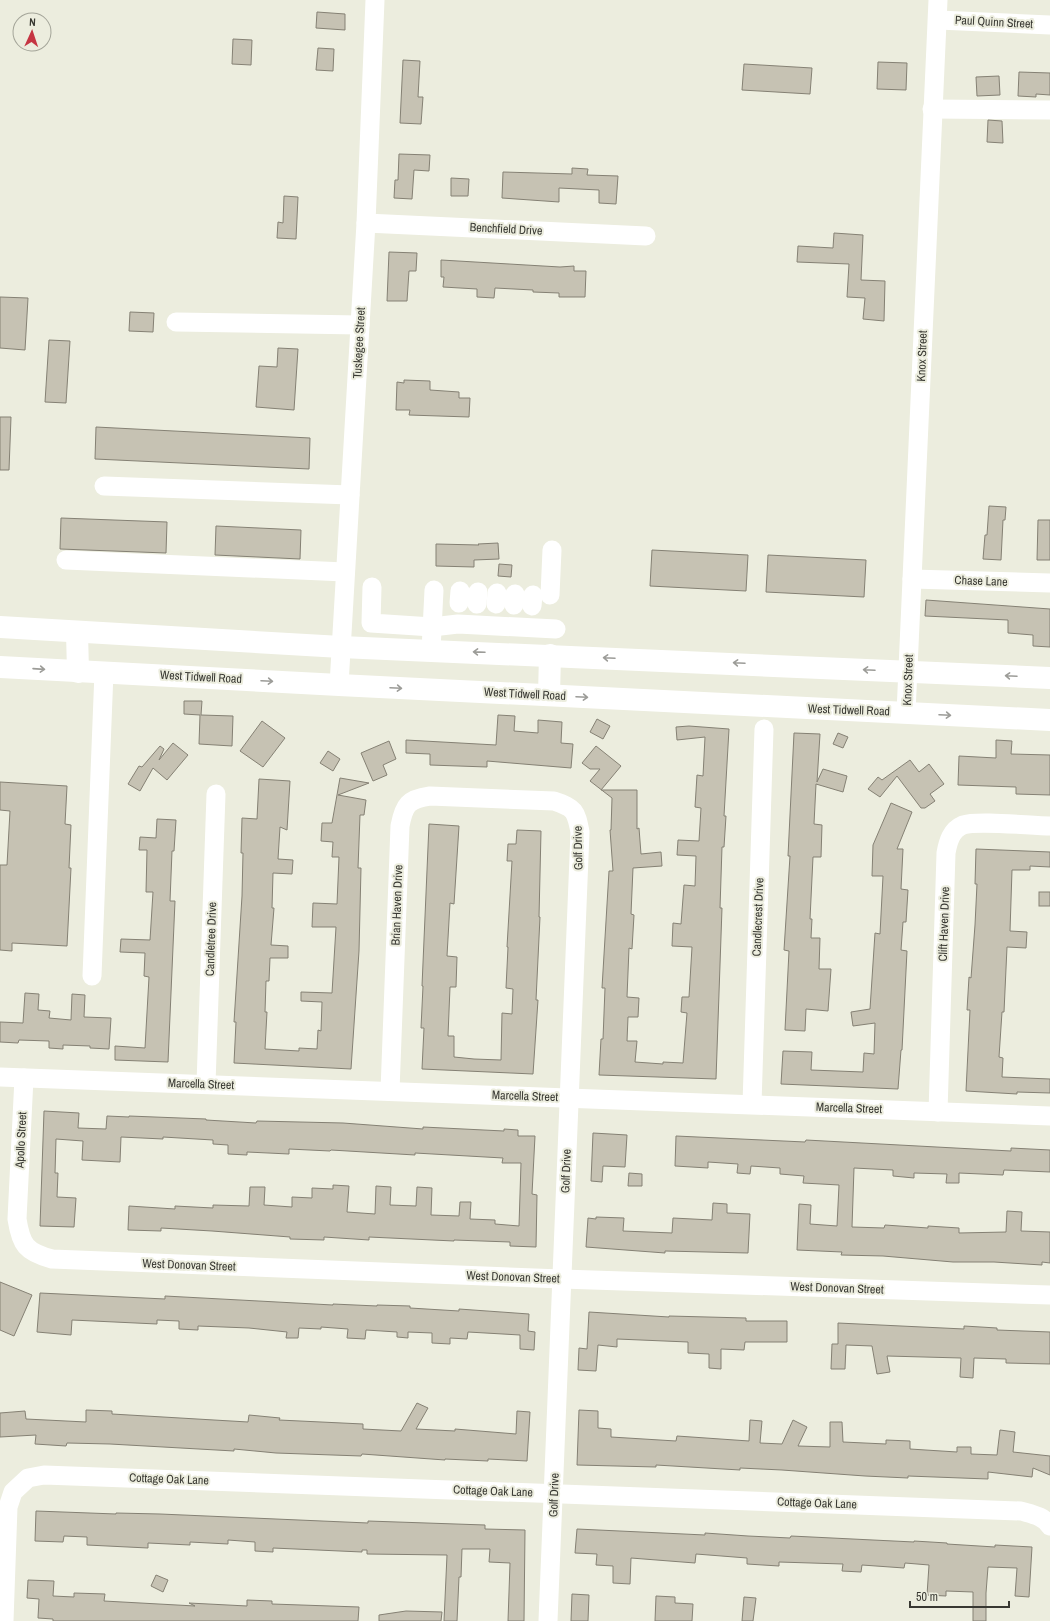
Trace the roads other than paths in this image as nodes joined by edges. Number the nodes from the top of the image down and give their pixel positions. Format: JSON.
{"nodes":[{"id":1,"x":375,"y":0,"type":"edge"},
{"id":2,"x":938,"y":0,"type":"edge"},
{"id":3,"x":938,"y":20,"type":"junction"},
{"id":4,"x":1050,"y":25,"type":"edge"},
{"id":5,"x":932,"y":109,"type":"junction"},
{"id":6,"x":1050,"y":110,"type":"edge"},
{"id":7,"x":366,"y":223,"type":"junction"},
{"id":8,"x":646,"y":236,"type":"dead end"},
{"id":9,"x":176,"y":322,"type":"dead end"},
{"id":10,"x":360,"y":325,"type":"junction"},
{"id":11,"x":104,"y":486,"type":"dead end"},
{"id":12,"x":350,"y":495,"type":"junction"},
{"id":13,"x":552,"y":550,"type":"dead end"},
{"id":14,"x":66,"y":560,"type":"dead end"},
{"id":15,"x":345,"y":572,"type":"junction"},
{"id":16,"x":912,"y":578,"type":"junction"},
{"id":17,"x":1050,"y":583,"type":"edge"},
{"id":18,"x":372,"y":587,"type":"dead end"},
{"id":19,"x":434,"y":590,"type":"dead end"},
{"id":20,"x":498,"y":610,"type":"junction"},
{"id":21,"x":432,"y":627,"type":"junction"},
{"id":22,"x":0,"y":628,"type":"edge"},
{"id":23,"x":556,"y":629,"type":"dead end"},
{"id":24,"x":77,"y":632,"type":"junction"},
{"id":25,"x":341,"y":647,"type":"junction"},
{"id":26,"x":431,"y":650,"type":"junction"},
{"id":27,"x":550,"y":655,"type":"junction"},
{"id":28,"x":0,"y":666,"type":"edge"},
{"id":29,"x":78,"y":672,"type":"junction"},
{"id":30,"x":104,"y":672,"type":"junction"},
{"id":31,"x":908,"y":672,"type":"junction"},
{"id":32,"x":1050,"y":678,"type":"edge"},
{"id":33,"x":339,"y":685,"type":"junction"},
{"id":34,"x":548,"y":695,"type":"junction"},
{"id":35,"x":906,"y":712,"type":"junction"},
{"id":36,"x":1050,"y":720,"type":"edge"},
{"id":37,"x":764,"y":729,"type":"dead end"},
{"id":38,"x":216,"y":794,"type":"dead end"},
{"id":39,"x":489,"y":798,"type":"joint"},
{"id":40,"x":1047,"y":826,"type":"edge"},
{"id":41,"x":92,"y":976,"type":"dead end"},
{"id":42,"x":0,"y":1077,"type":"edge"},
{"id":43,"x":24,"y":1078,"type":"junction"},
{"id":44,"x":206,"y":1084,"type":"junction"},
{"id":45,"x":390,"y":1091,"type":"junction"},
{"id":46,"x":569,"y":1098,"type":"junction"},
{"id":47,"x":752,"y":1104,"type":"junction"},
{"id":48,"x":938,"y":1112,"type":"junction"},
{"id":49,"x":1050,"y":1116,"type":"edge"},
{"id":50,"x":18,"y":1203,"type":"joint"},
{"id":51,"x":562,"y":1280,"type":"junction"},
{"id":52,"x":1050,"y":1296,"type":"edge"},
{"id":53,"x":554,"y":1493,"type":"junction"},
{"id":54,"x":1050,"y":1526,"type":"edge"},
{"id":55,"x":4,"y":1621,"type":"edge"},
{"id":56,"x":548,"y":1621,"type":"edge"}],
"edges":[{"from":1,"to":7,"type":"street","name":"Tuskegee Street"},
{"from":2,"to":3,"type":"street","name":"Knox Street"},
{"from":3,"to":4,"type":"street","name":"Paul Quinn Street"},
{"from":3,"to":5,"type":"street","name":"Knox Street"},
{"from":5,"to":6,"type":"street"},
{"from":5,"to":16,"type":"street","name":"Knox Street"},
{"from":7,"to":8,"type":"street","name":"Benchfield Drive"},
{"from":7,"to":10,"type":"street","name":"Tuskegee Street"},
{"from":9,"to":10,"type":"street"},
{"from":10,"to":12,"type":"street","name":"Tuskegee Street"},
{"from":11,"to":12,"type":"street"},
{"from":12,"to":15,"type":"street","name":"Tuskegee Street"},
{"from":13,"to":20,"type":"street"},
{"from":14,"to":15,"type":"street"},
{"from":15,"to":25,"type":"street","name":"Tuskegee Street"},
{"from":16,"to":17,"type":"street","name":"Chase Lane"},
{"from":16,"to":31,"type":"street","name":"Knox Street"},
{"from":18,"to":21,"type":"street"},
{"from":19,"to":21,"type":"street"},
{"from":20,"to":21,"type":"street"},
{"from":20,"to":23,"type":"street"},
{"from":21,"to":26,"type":"street"},
{"from":22,"to":24,"type":"main road"},
{"from":24,"to":25,"type":"main road"},
{"from":24,"to":29,"type":"main road"},
{"from":25,"to":26,"type":"main road"},
{"from":25,"to":33,"type":"street","name":"Tuskegee Street"},
{"from":27,"to":26,"type":"main road","one_way":true},
{"from":31,"to":27,"type":"main road","one_way":true},
{"from":27,"to":34,"type":"main road"},
{"from":28,"to":29,"type":"main road","name":"West Tidwell Road","one_way":true},
{"from":29,"to":30,"type":"main road","name":"West Tidwell Road"},
{"from":30,"to":33,"type":"main road","name":"West Tidwell Road","one_way":true},
{"from":30,"to":41,"type":"street"},
{"from":32,"to":31,"type":"main road","one_way":true},
{"from":31,"to":35,"type":"street","name":"Knox Street"},
{"from":33,"to":34,"type":"main road","name":"West Tidwell Road","one_way":true},
{"from":34,"to":35,"type":"main road","name":"West Tidwell Road","one_way":true},
{"from":35,"to":36,"type":"main road","name":"West Tidwell Road","one_way":true},
{"from":37,"to":47,"type":"street","name":"Candlecrest Drive"},
{"from":38,"to":44,"type":"street","name":"Candletree Drive"},
{"from":39,"to":45,"type":"street","name":"Brian Haven Drive"},
{"from":39,"to":46,"type":"street","name":"Golf Drive"},
{"from":40,"to":48,"type":"street","name":"Clift Haven Drive"},
{"from":42,"to":43,"type":"street","name":"Marcella Street"},
{"from":43,"to":44,"type":"street","name":"Marcella Street"},
{"from":43,"to":50,"type":"street","name":"Apollo Street"},
{"from":44,"to":45,"type":"street","name":"Marcella Street"},
{"from":45,"to":46,"type":"street","name":"Marcella Street"},
{"from":46,"to":47,"type":"street","name":"Marcella Street"},
{"from":46,"to":51,"type":"street","name":"Golf Drive"},
{"from":47,"to":48,"type":"street","name":"Marcella Street"},
{"from":48,"to":49,"type":"street","name":"Marcella Street"},
{"from":50,"to":51,"type":"street","name":"West Donovan Street"},
{"from":51,"to":52,"type":"street","name":"West Donovan Street"},
{"from":51,"to":53,"type":"street","name":"Golf Drive"},
{"from":53,"to":54,"type":"street","name":"Cottage Oak Lane"},
{"from":53,"to":55,"type":"street","name":"Cottage Oak Lane"},
{"from":53,"to":56,"type":"street","name":"Golf Drive"}]}
